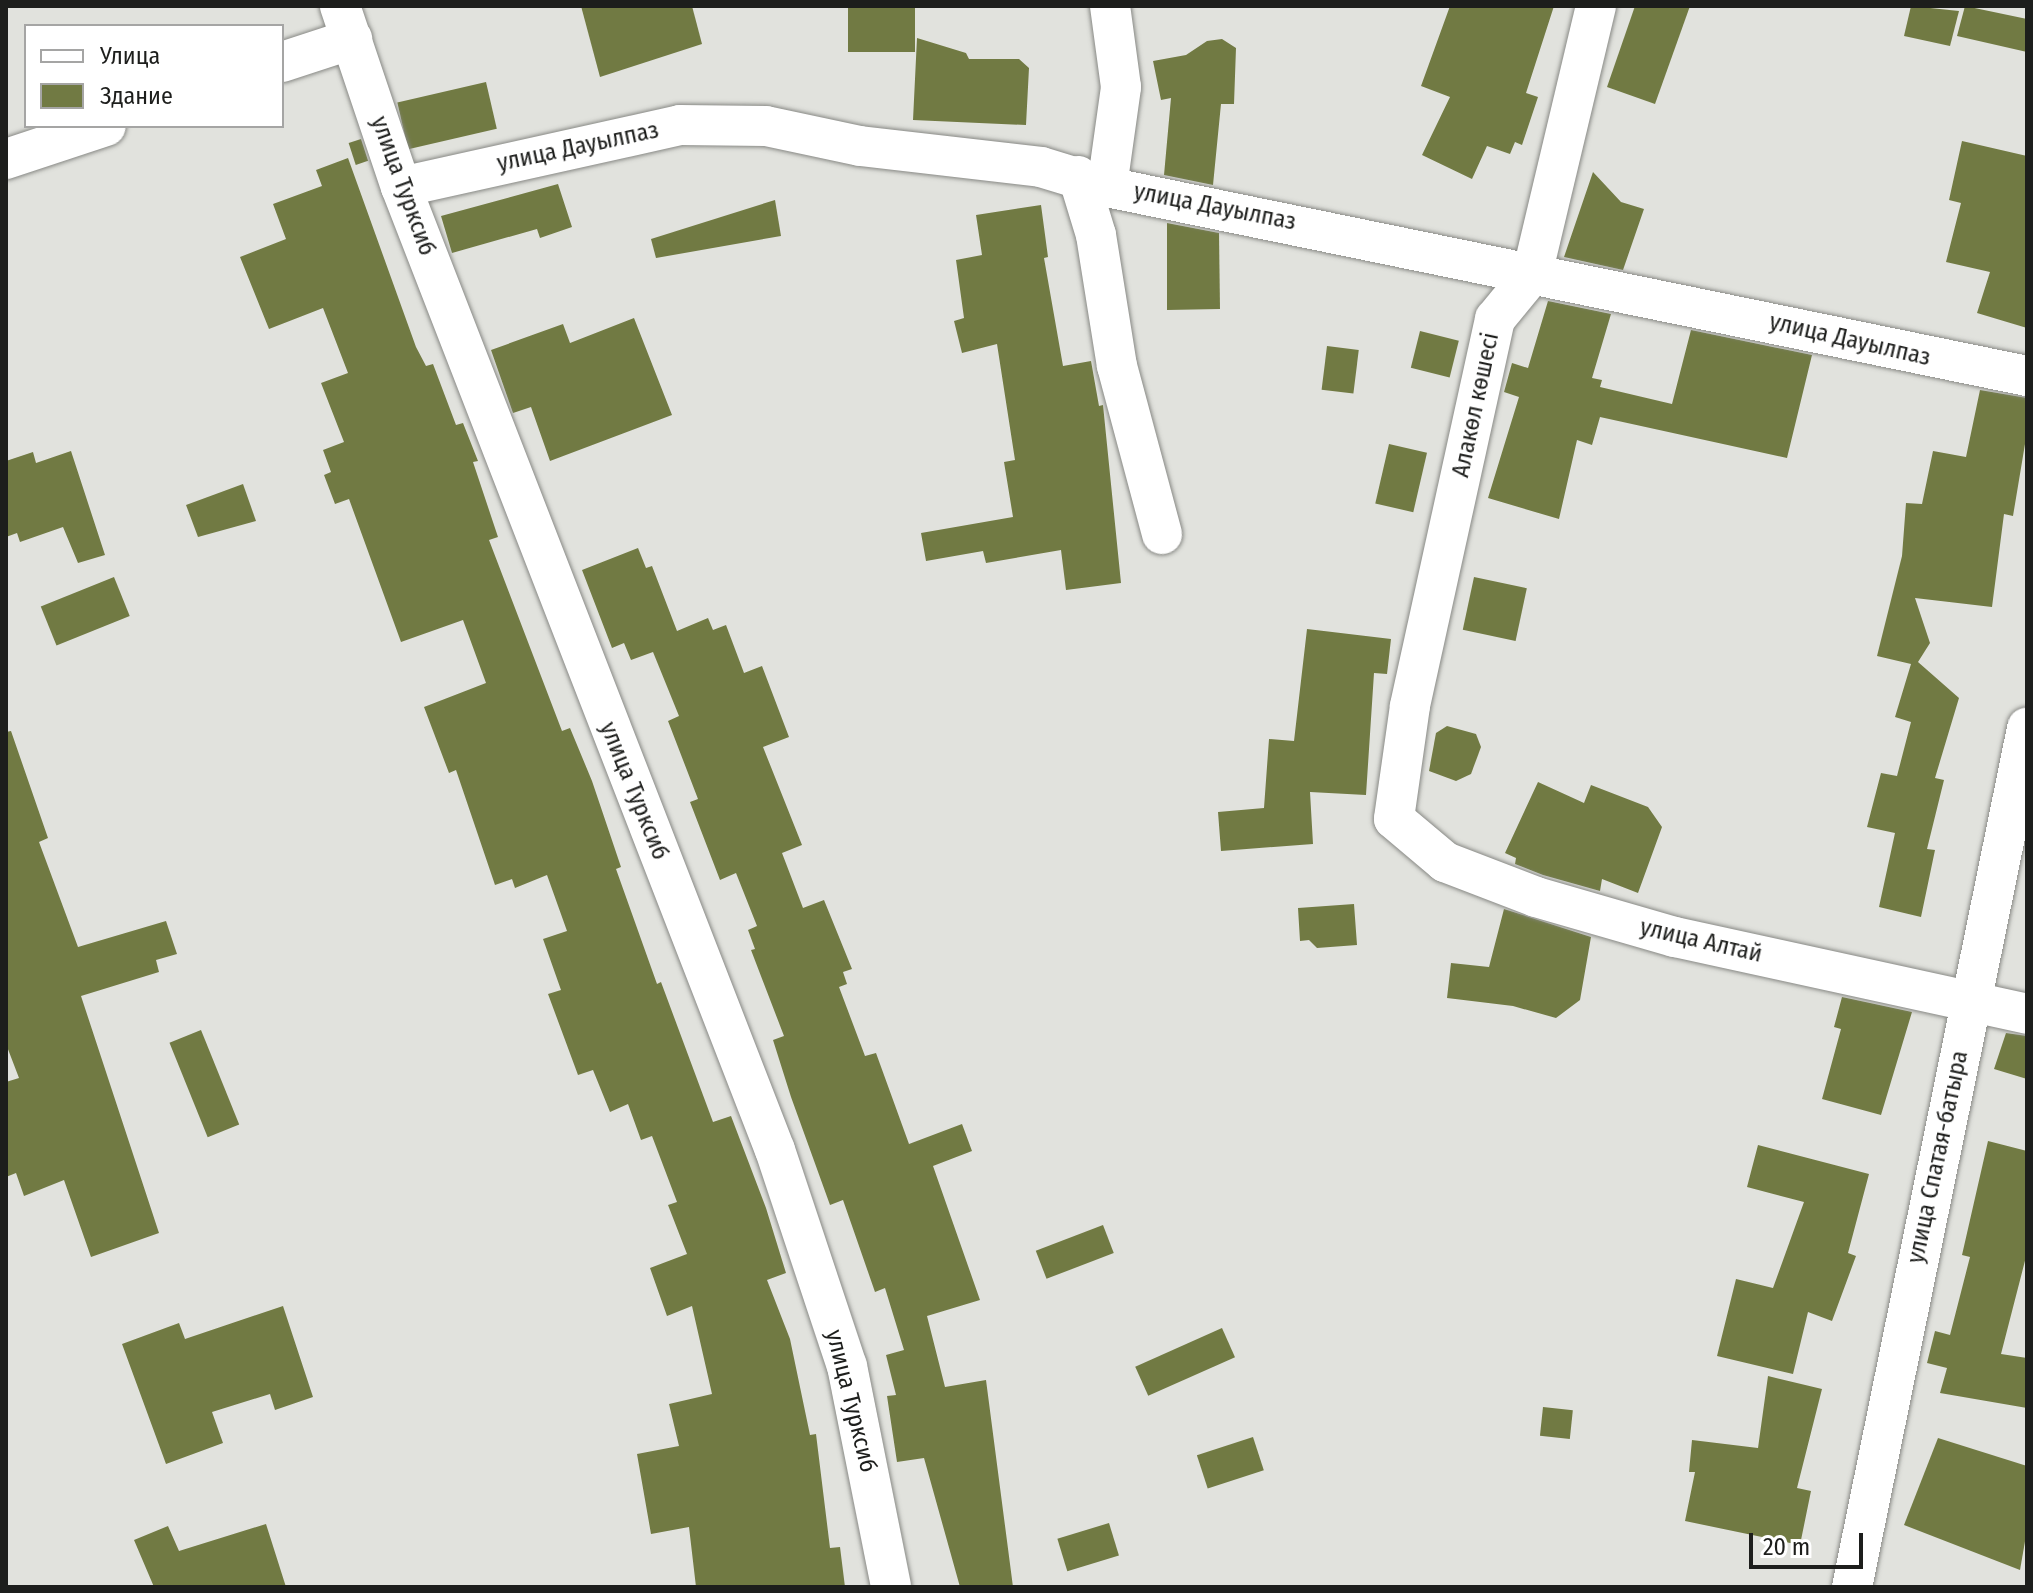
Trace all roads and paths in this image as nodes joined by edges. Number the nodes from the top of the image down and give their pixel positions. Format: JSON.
{"nodes":[{"id":1,"x":1110,"y":6,"type":"edge"},
{"id":2,"x":1596,"y":6,"type":"edge"},
{"id":3,"x":346,"y":22,"type":"edge"},
{"id":4,"x":284,"y":61,"type":"edge"},
{"id":5,"x":100,"y":128,"type":"edge"},
{"id":6,"x":6,"y":159,"type":"edge"},
{"id":7,"x":1092,"y":182,"type":"junction"},
{"id":8,"x":401,"y":187,"type":"junction"},
{"id":9,"x":1532,"y":274,"type":"junction"},
{"id":10,"x":2027,"y":376,"type":"edge"},
{"id":11,"x":1162,"y":534,"type":"dead end"},
{"id":12,"x":2027,"y":728,"type":"edge"},
{"id":13,"x":1394,"y":819,"type":"joint"},
{"id":14,"x":1972,"y":1001,"type":"junction"},
{"id":15,"x":2027,"y":1014,"type":"edge"},
{"id":16,"x":891,"y":1587,"type":"edge"},
{"id":17,"x":1852,"y":1587,"type":"edge"}],
"edges":[{"from":1,"to":7,"type":"street"},
{"from":2,"to":9,"type":"street","name":"Алакөл көшесі"},
{"from":3,"to":4,"type":"street"},
{"from":3,"to":8,"type":"street","name":"улица Турксиб"},
{"from":5,"to":6,"type":"street"},
{"from":7,"to":8,"type":"street","name":"улица Дауылпаз"},
{"from":7,"to":9,"type":"street","name":"улица Дауылпаз"},
{"from":7,"to":11,"type":"street"},
{"from":8,"to":16,"type":"street","name":"улица Турксиб"},
{"from":9,"to":10,"type":"street","name":"улица Дауылпаз"},
{"from":9,"to":13,"type":"street","name":"Алакөл көшесі"},
{"from":12,"to":14,"type":"street","name":"улица Спатая-батыра"},
{"from":13,"to":14,"type":"street","name":"улица Алтай"},
{"from":14,"to":15,"type":"street","name":"улица Алтай"},
{"from":14,"to":17,"type":"street","name":"улица Спатая-батыра"}]}
